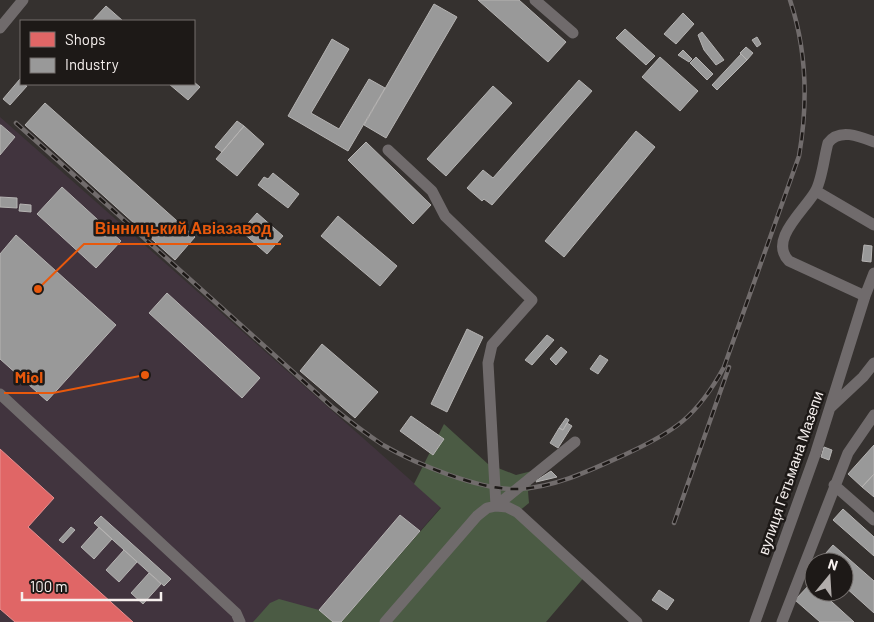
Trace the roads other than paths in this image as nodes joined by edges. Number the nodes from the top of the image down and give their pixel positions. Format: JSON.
{"nodes":[{"id":1,"x":23,"y":0,"type":"edge"},
{"id":2,"x":535,"y":0,"type":"edge"},
{"id":3,"x":0,"y":28,"type":"edge"},
{"id":4,"x":573,"y":33,"type":"dead end"},
{"id":5,"x":874,"y":142,"type":"edge"},
{"id":6,"x":388,"y":150,"type":"dead end"},
{"id":7,"x":816,"y":191,"type":"junction"},
{"id":8,"x":874,"y":225,"type":"edge"},
{"id":9,"x":874,"y":273,"type":"edge"},
{"id":10,"x":865,"y":296,"type":"junction"},
{"id":11,"x":874,"y":363,"type":"edge"},
{"id":12,"x":0,"y":394,"type":"edge"},
{"id":13,"x":830,"y":408,"type":"junction"},
{"id":14,"x":874,"y":415,"type":"edge"},
{"id":15,"x":575,"y":442,"type":"dead end"},
{"id":16,"x":834,"y":485,"type":"junction"},
{"id":17,"x":496,"y":506,"type":"junction"},
{"id":18,"x":874,"y":520,"type":"edge"},
{"id":19,"x":240,"y":622,"type":"edge"},
{"id":20,"x":385,"y":622,"type":"edge"},
{"id":21,"x":637,"y":622,"type":"edge"},
{"id":22,"x":755,"y":622,"type":"edge"},
{"id":23,"x":782,"y":622,"type":"edge"}],
"edges":[{"from":1,"to":3,"type":"street"},
{"from":2,"to":4,"type":"street"},
{"from":5,"to":7,"type":"street"},
{"from":6,"to":17,"type":"street"},
{"from":7,"to":8,"type":"street"},
{"from":7,"to":10,"type":"street"},
{"from":9,"to":10,"type":"street","name":"вулиця Гетьмана Мазепи"},
{"from":10,"to":13,"type":"street","name":"вулиця Гетьмана Мазепи"},
{"from":11,"to":13,"type":"street"},
{"from":12,"to":19,"type":"street"},
{"from":13,"to":22,"type":"street","name":"вулиця Гетьмана Мазепи"},
{"from":14,"to":16,"type":"street"},
{"from":15,"to":17,"type":"street"},
{"from":16,"to":18,"type":"street"},
{"from":16,"to":23,"type":"street"},
{"from":17,"to":20,"type":"street"},
{"from":17,"to":21,"type":"street"}]}
